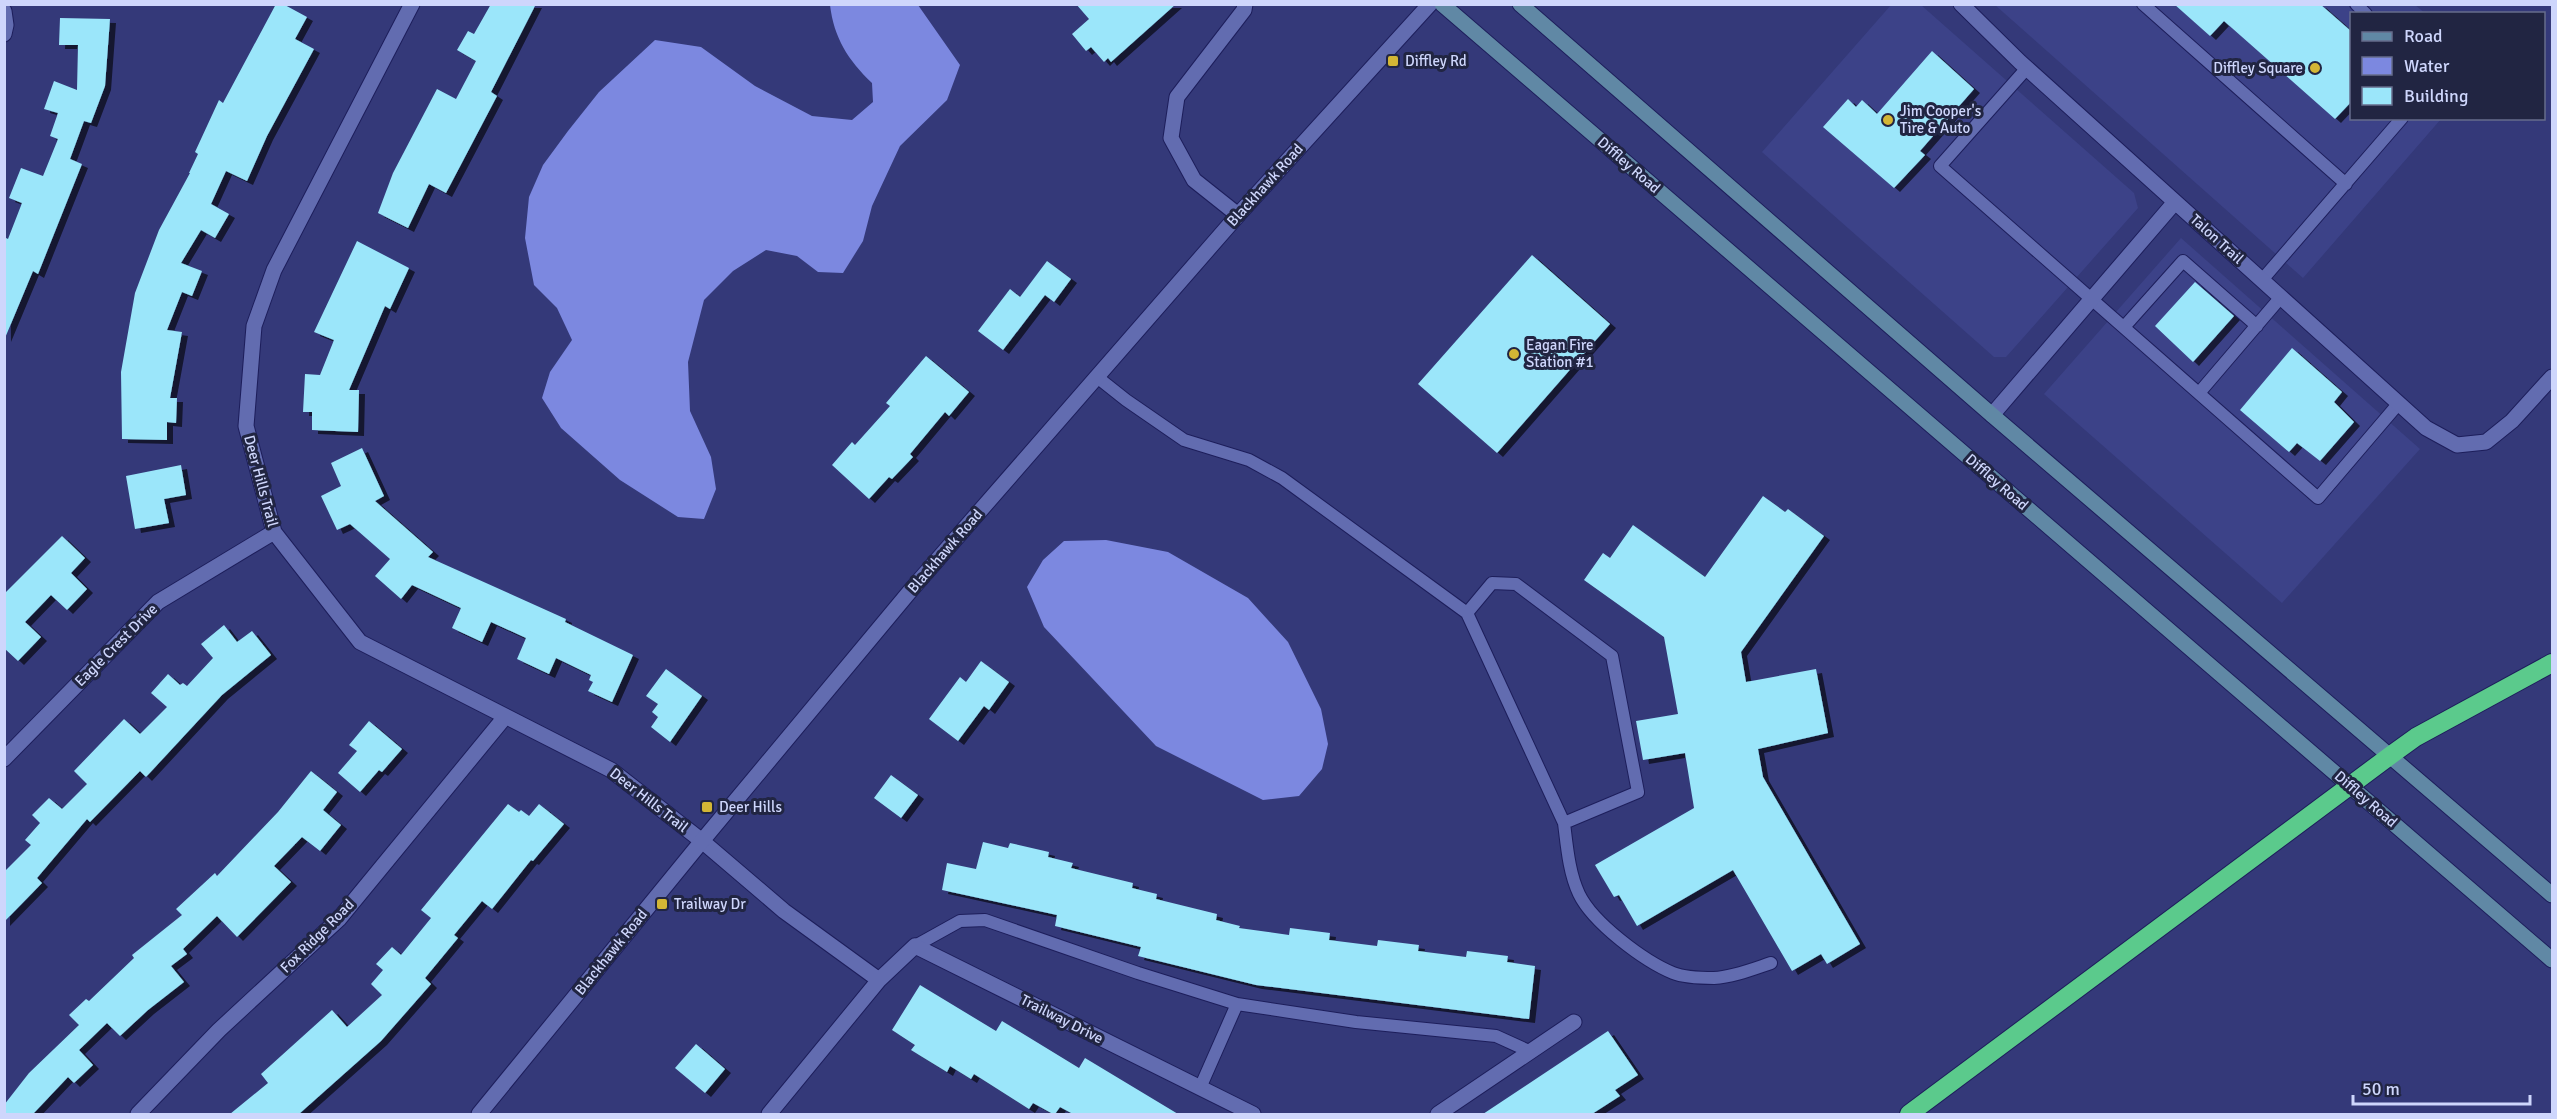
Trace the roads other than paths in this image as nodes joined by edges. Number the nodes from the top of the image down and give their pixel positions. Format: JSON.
{"nodes":[{"id":1,"x":412,"y":4,"type":"edge"},
{"id":2,"x":1245,"y":4,"type":"edge"},
{"id":3,"x":1430,"y":4,"type":"edge"},
{"id":4,"x":1442,"y":4,"type":"edge"},
{"id":5,"x":1520,"y":4,"type":"edge"},
{"id":6,"x":1961,"y":4,"type":"edge"},
{"id":7,"x":2143,"y":4,"type":"edge"},
{"id":8,"x":4,"y":12,"type":"edge"},
{"id":9,"x":4,"y":34,"type":"edge"},
{"id":10,"x":2027,"y":68,"type":"junction"},
{"id":11,"x":2400,"y":120,"type":"edge"},
{"id":12,"x":2346,"y":184,"type":"junction"},
{"id":13,"x":2175,"y":202,"type":"junction"},
{"id":14,"x":1238,"y":215,"type":"junction"},
{"id":15,"x":2262,"y":280,"type":"junction"},
{"id":16,"x":2281,"y":297,"type":"junction"},
{"id":17,"x":2092,"y":298,"type":"junction"},
{"id":18,"x":2257,"y":326,"type":"junction"},
{"id":19,"x":2124,"y":327,"type":"junction"},
{"id":20,"x":1097,"y":377,"type":"junction"},
{"id":21,"x":2553,"y":377,"type":"edge"},
{"id":22,"x":2199,"y":393,"type":"junction"},
{"id":23,"x":2399,"y":404,"type":"junction"},
{"id":24,"x":1992,"y":416,"type":"junction"},
{"id":25,"x":274,"y":532,"type":"junction"},
{"id":26,"x":1467,"y":613,"type":"junction"},
{"id":27,"x":2553,"y":663,"type":"edge"},
{"id":28,"x":505,"y":717,"type":"junction"},
{"id":29,"x":2391,"y":755,"type":"junction"},
{"id":30,"x":4,"y":759,"type":"edge"},
{"id":31,"x":2349,"y":784,"type":"junction"},
{"id":32,"x":1564,"y":823,"type":"junction"},
{"id":33,"x":702,"y":841,"type":"junction"},
{"id":34,"x":2553,"y":895,"type":"edge"},
{"id":35,"x":915,"y":946,"type":"junction"},
{"id":36,"x":2553,"y":960,"type":"edge"},
{"id":37,"x":1771,"y":963,"type":"dead end"},
{"id":38,"x":879,"y":980,"type":"junction"},
{"id":39,"x":1237,"y":1004,"type":"junction"},
{"id":40,"x":1574,"y":1022,"type":"dead end"},
{"id":41,"x":1531,"y":1052,"type":"junction"},
{"id":42,"x":1200,"y":1088,"type":"junction"},
{"id":43,"x":138,"y":1114,"type":"edge"},
{"id":44,"x":479,"y":1114,"type":"edge"},
{"id":45,"x":769,"y":1114,"type":"edge"},
{"id":46,"x":1253,"y":1114,"type":"edge"},
{"id":47,"x":1438,"y":1114,"type":"edge"},
{"id":48,"x":1909,"y":1114,"type":"edge"}],
"edges":[{"from":1,"to":25,"type":"street","name":"Deer Hills Trail"},
{"from":2,"to":14,"type":"street"},
{"from":3,"to":14,"type":"street","name":"Blackhawk Road"},
{"from":4,"to":31,"type":"main road","name":"Diffley Road"},
{"from":5,"to":24,"type":"main road"},
{"from":6,"to":10,"type":"street","name":"Talon Trail"},
{"from":7,"to":12,"type":"lane"},
{"from":8,"to":9,"type":"street"},
{"from":10,"to":13,"type":"street","name":"Talon Trail"},
{"from":10,"to":17,"type":"lane"},
{"from":11,"to":12,"type":"lane"},
{"from":12,"to":15,"type":"lane"},
{"from":13,"to":15,"type":"street","name":"Talon Trail"},
{"from":13,"to":17,"type":"street"},
{"from":14,"to":20,"type":"street","name":"Blackhawk Road"},
{"from":15,"to":16,"type":"street","name":"Talon Trail"},
{"from":16,"to":18,"type":"lane"},
{"from":16,"to":23,"type":"street","name":"Talon Trail"},
{"from":17,"to":19,"type":"lane"},
{"from":17,"to":24,"type":"street"},
{"from":18,"to":19,"type":"lane"},
{"from":18,"to":22,"type":"lane"},
{"from":19,"to":22,"type":"lane"},
{"from":20,"to":26,"type":"lane"},
{"from":20,"to":33,"type":"street","name":"Blackhawk Road"},
{"from":21,"to":23,"type":"street","name":"Talon Trail"},
{"from":22,"to":23,"type":"lane"},
{"from":24,"to":29,"type":"main road"},
{"from":25,"to":28,"type":"street","name":"Deer Hills Trail"},
{"from":25,"to":30,"type":"street","name":"Eagle Crest Drive"},
{"from":26,"to":32,"type":"lane"},
{"from":26,"to":32,"type":"lane"},
{"from":27,"to":29,"type":"highway"},
{"from":28,"to":33,"type":"street","name":"Deer Hills Trail"},
{"from":28,"to":43,"type":"street","name":"Fox Ridge Road"},
{"from":29,"to":31,"type":"highway"},
{"from":29,"to":34,"type":"main road"},
{"from":31,"to":36,"type":"main road","name":"Diffley Road"},
{"from":31,"to":48,"type":"highway"},
{"from":32,"to":37,"type":"lane"},
{"from":33,"to":38,"type":"street"},
{"from":33,"to":44,"type":"street","name":"Blackhawk Road"},
{"from":35,"to":38,"type":"street"},
{"from":35,"to":39,"type":"lane"},
{"from":35,"to":42,"type":"street","name":"Trailway Drive"},
{"from":38,"to":45,"type":"street"},
{"from":39,"to":41,"type":"lane"},
{"from":39,"to":42,"type":"lane"},
{"from":40,"to":41,"type":"street"},
{"from":41,"to":47,"type":"street"},
{"from":42,"to":46,"type":"street","name":"Trailway Drive"}]}
